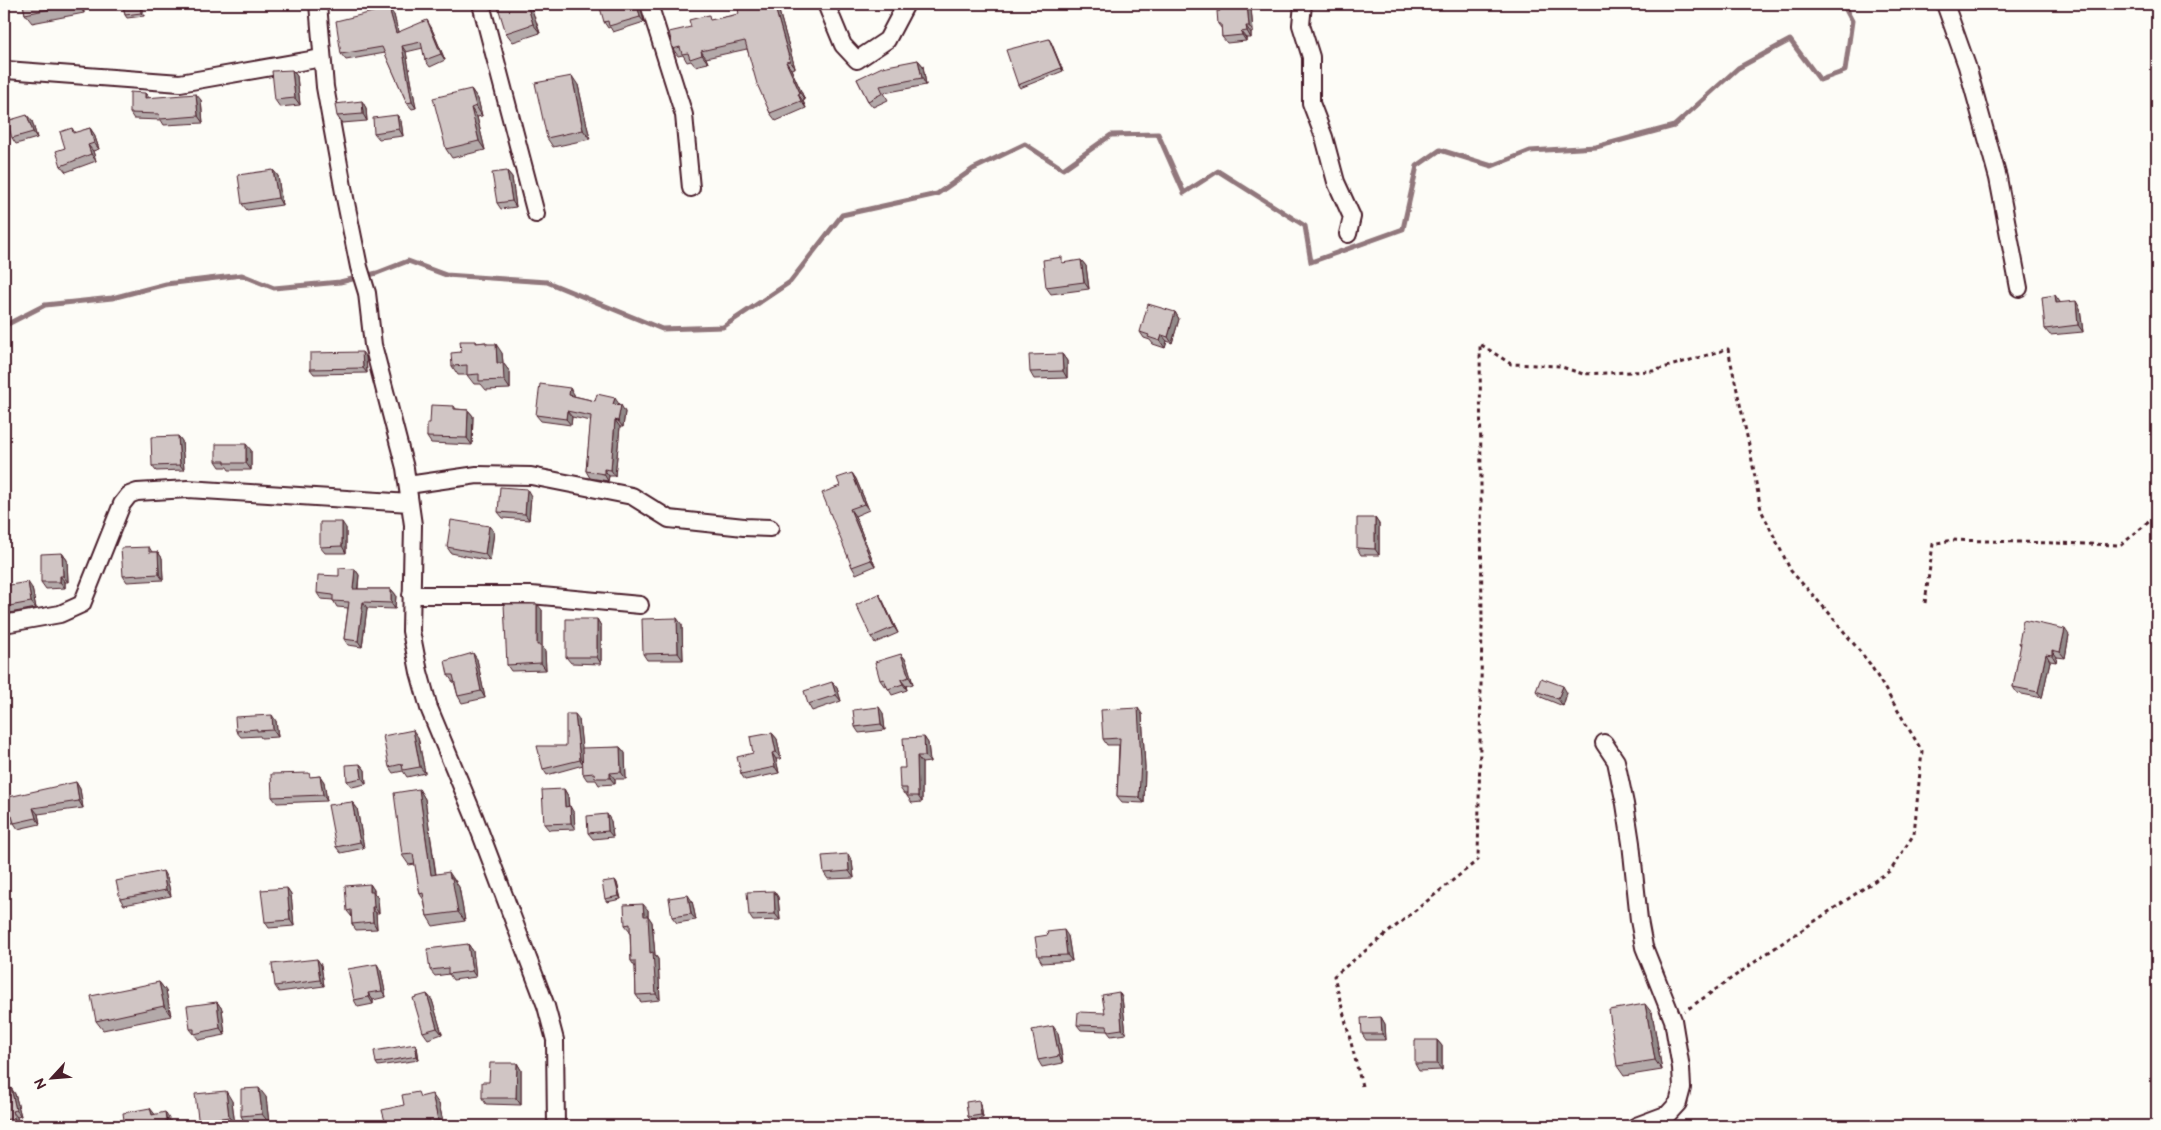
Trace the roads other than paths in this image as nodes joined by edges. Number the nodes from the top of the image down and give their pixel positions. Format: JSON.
{"nodes":[{"id":1,"x":322,"y":4,"type":"edge"},
{"id":2,"x":481,"y":4,"type":"edge"},
{"id":3,"x":649,"y":4,"type":"edge"},
{"id":4,"x":826,"y":4,"type":"edge"},
{"id":5,"x":906,"y":4,"type":"edge"},
{"id":6,"x":1303,"y":4,"type":"edge"},
{"id":7,"x":1945,"y":4,"type":"edge"},
{"id":8,"x":322,"y":58,"type":"junction"},
{"id":9,"x":6,"y":70,"type":"dead end"},
{"id":10,"x":691,"y":188,"type":"dead end"},
{"id":11,"x":536,"y":214,"type":"dead end"},
{"id":12,"x":1348,"y":234,"type":"dead end"},
{"id":13,"x":2019,"y":288,"type":"dead end"},
{"id":14,"x":408,"y":485,"type":"junction"},
{"id":15,"x":410,"y":503,"type":"junction"},
{"id":16,"x":770,"y":528,"type":"dead end"},
{"id":17,"x":411,"y":595,"type":"junction"},
{"id":18,"x":640,"y":605,"type":"dead end"},
{"id":19,"x":4,"y":624,"type":"edge"},
{"id":20,"x":1604,"y":743,"type":"dead end"},
{"id":21,"x":556,"y":1126,"type":"edge"},
{"id":22,"x":1636,"y":1126,"type":"edge"}],
"edges":[{"from":1,"to":8,"type":"street"},
{"from":2,"to":11,"type":"street"},
{"from":3,"to":10,"type":"street"},
{"from":4,"to":5,"type":"street"},
{"from":6,"to":12,"type":"street"},
{"from":7,"to":13,"type":"street"},
{"from":8,"to":9,"type":"street"},
{"from":8,"to":14,"type":"street"},
{"from":14,"to":15,"type":"street"},
{"from":14,"to":16,"type":"street"},
{"from":15,"to":17,"type":"street"},
{"from":15,"to":19,"type":"street"},
{"from":17,"to":18,"type":"street"},
{"from":17,"to":21,"type":"street"},
{"from":20,"to":22,"type":"street"}]}
